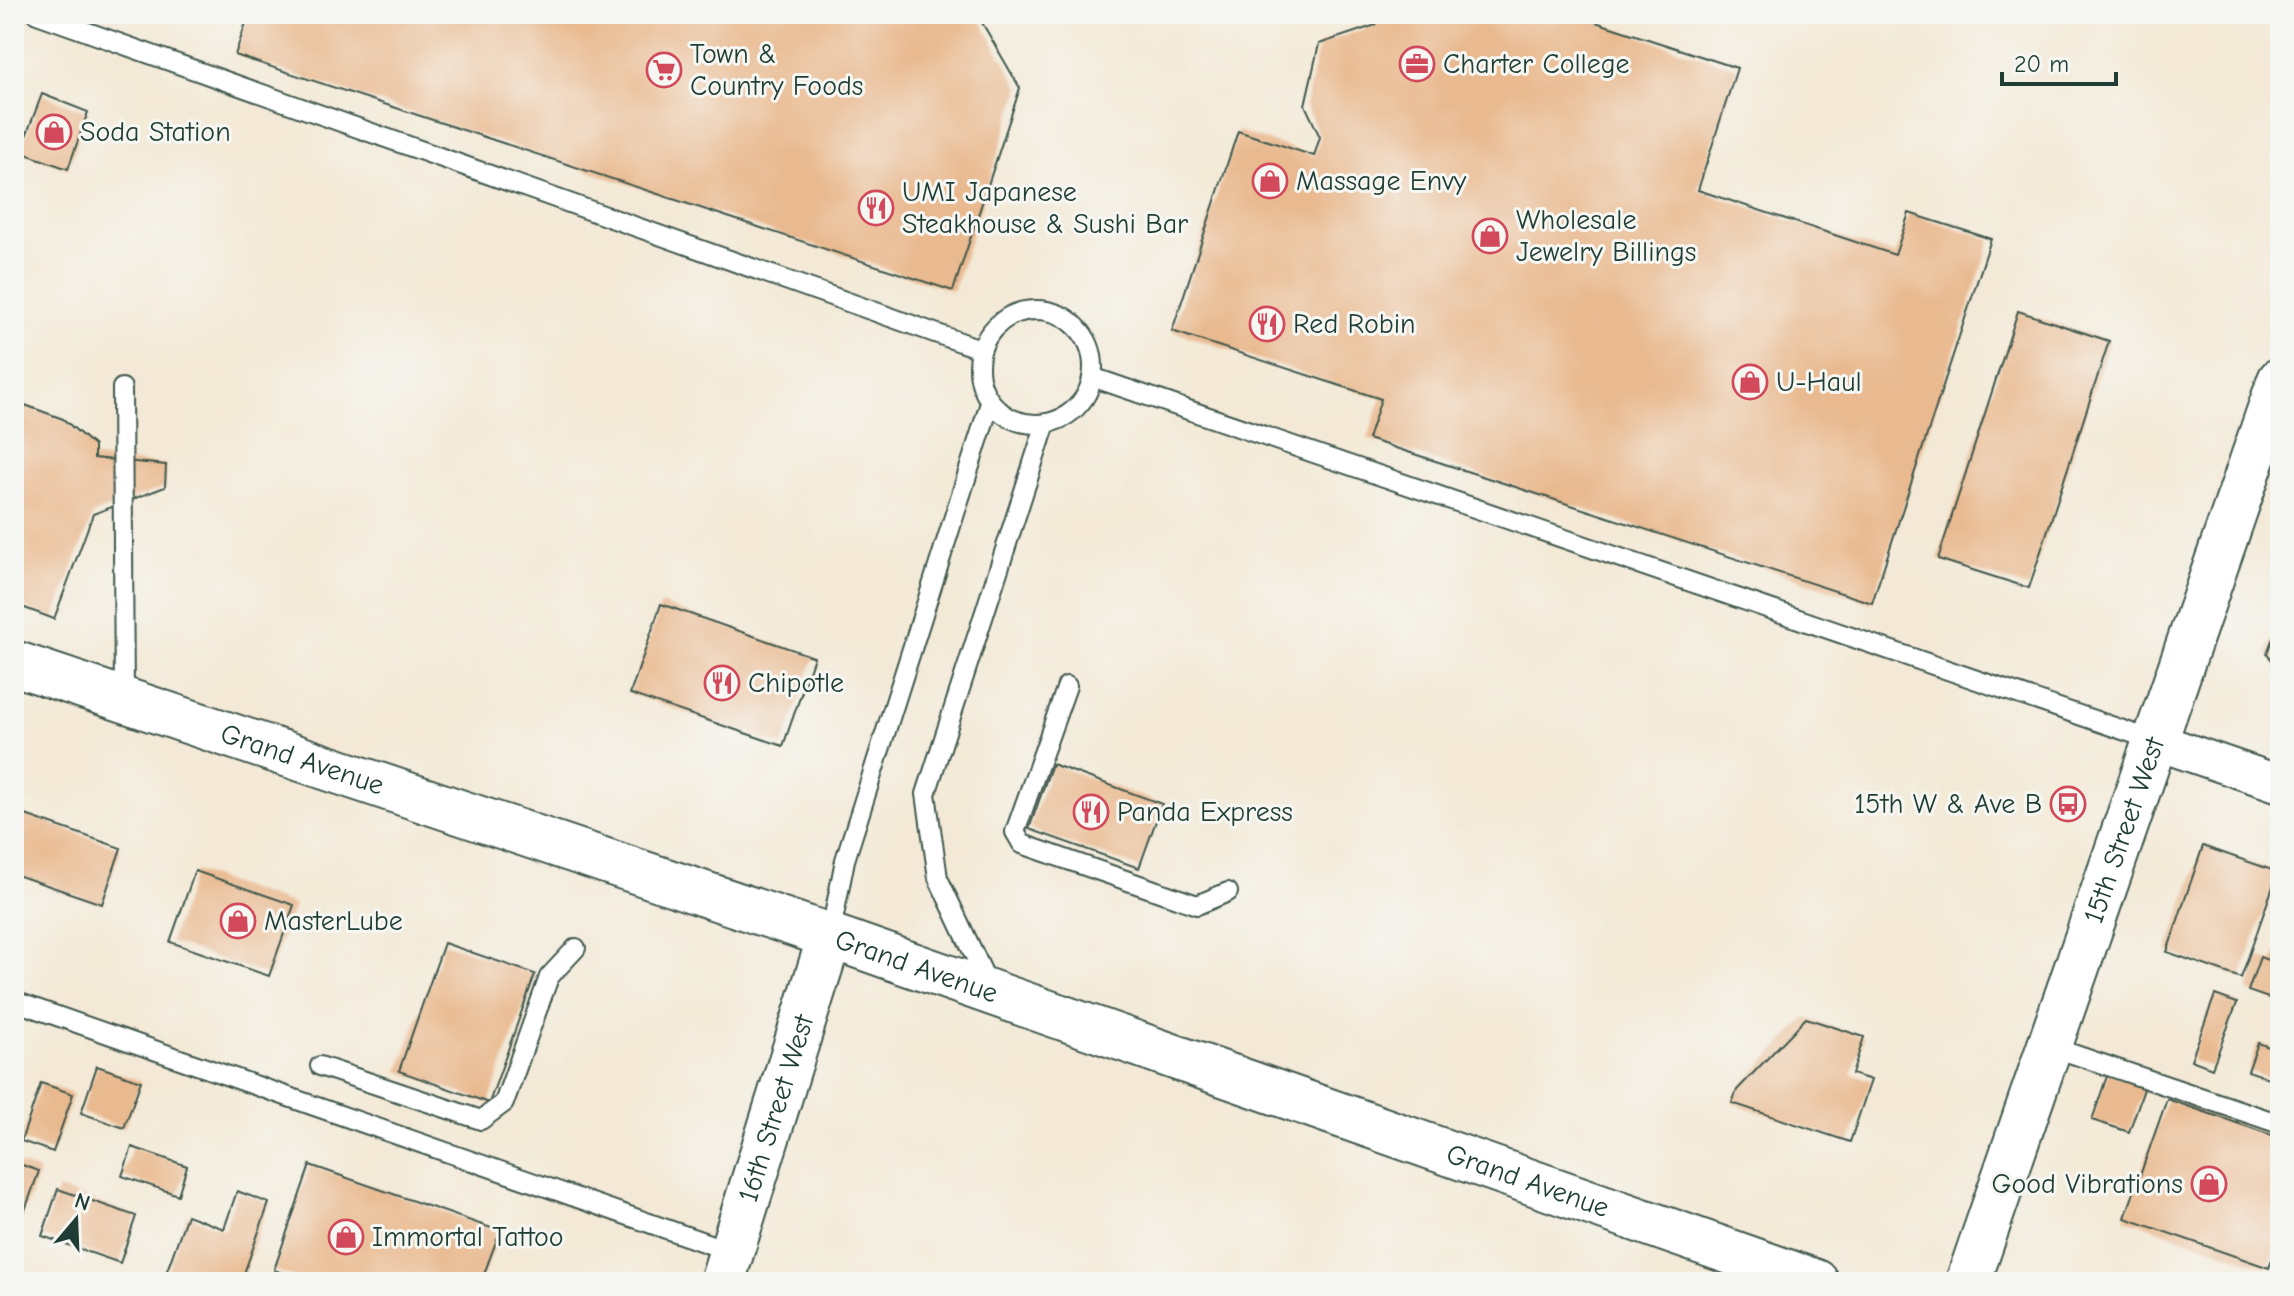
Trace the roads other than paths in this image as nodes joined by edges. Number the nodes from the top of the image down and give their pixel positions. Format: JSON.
{"nodes":[{"id":1,"x":37,"y":14,"type":"edge"},
{"id":2,"x":980,"y":349,"type":"junction"},
{"id":3,"x":1092,"y":377,"type":"junction"},
{"id":4,"x":2280,"y":380,"type":"edge"},
{"id":5,"x":122,"y":388,"type":"dead end"},
{"id":6,"x":990,"y":403,"type":"junction"},
{"id":7,"x":1046,"y":423,"type":"junction"},
{"id":8,"x":14,"y":663,"type":"edge"},
{"id":9,"x":1067,"y":686,"type":"dead end"},
{"id":10,"x":124,"y":699,"type":"junction"},
{"id":11,"x":2155,"y":741,"type":"junction"},
{"id":12,"x":2280,"y":784,"type":"edge"},
{"id":13,"x":1228,"y":892,"type":"dead end"},
{"id":14,"x":830,"y":936,"type":"junction"},
{"id":15,"x":576,"y":948,"type":"dead end"},
{"id":16,"x":993,"y":994,"type":"junction"},
{"id":17,"x":14,"y":1001,"type":"edge"},
{"id":18,"x":2049,"y":1046,"type":"junction"},
{"id":19,"x":320,"y":1066,"type":"dead end"},
{"id":20,"x":2280,"y":1124,"type":"edge"},
{"id":21,"x":727,"y":1267,"type":"edge"},
{"id":22,"x":1816,"y":1282,"type":"edge"},
{"id":23,"x":1968,"y":1282,"type":"edge"}],
"edges":[{"from":1,"to":2,"type":"lane"},
{"from":2,"to":3,"type":"lane"},
{"from":2,"to":6,"type":"lane"},
{"from":3,"to":7,"type":"lane"},
{"from":3,"to":11,"type":"lane"},
{"from":4,"to":11,"type":"main road","name":"15th Street West"},
{"from":5,"to":10,"type":"lane"},
{"from":6,"to":7,"type":"lane"},
{"from":6,"to":14,"type":"lane"},
{"from":7,"to":16,"type":"lane"},
{"from":8,"to":10,"type":"main road","name":"Grand Avenue"},
{"from":9,"to":13,"type":"lane"},
{"from":10,"to":14,"type":"main road","name":"Grand Avenue"},
{"from":11,"to":12,"type":"street"},
{"from":11,"to":18,"type":"main road","name":"15th Street West"},
{"from":14,"to":16,"type":"main road","name":"Grand Avenue"},
{"from":14,"to":21,"type":"main road","name":"16th Street West"},
{"from":15,"to":19,"type":"lane"},
{"from":16,"to":22,"type":"main road","name":"Grand Avenue"},
{"from":17,"to":21,"type":"lane"},
{"from":18,"to":20,"type":"lane"},
{"from":18,"to":23,"type":"main road","name":"15th Street West"}]}
